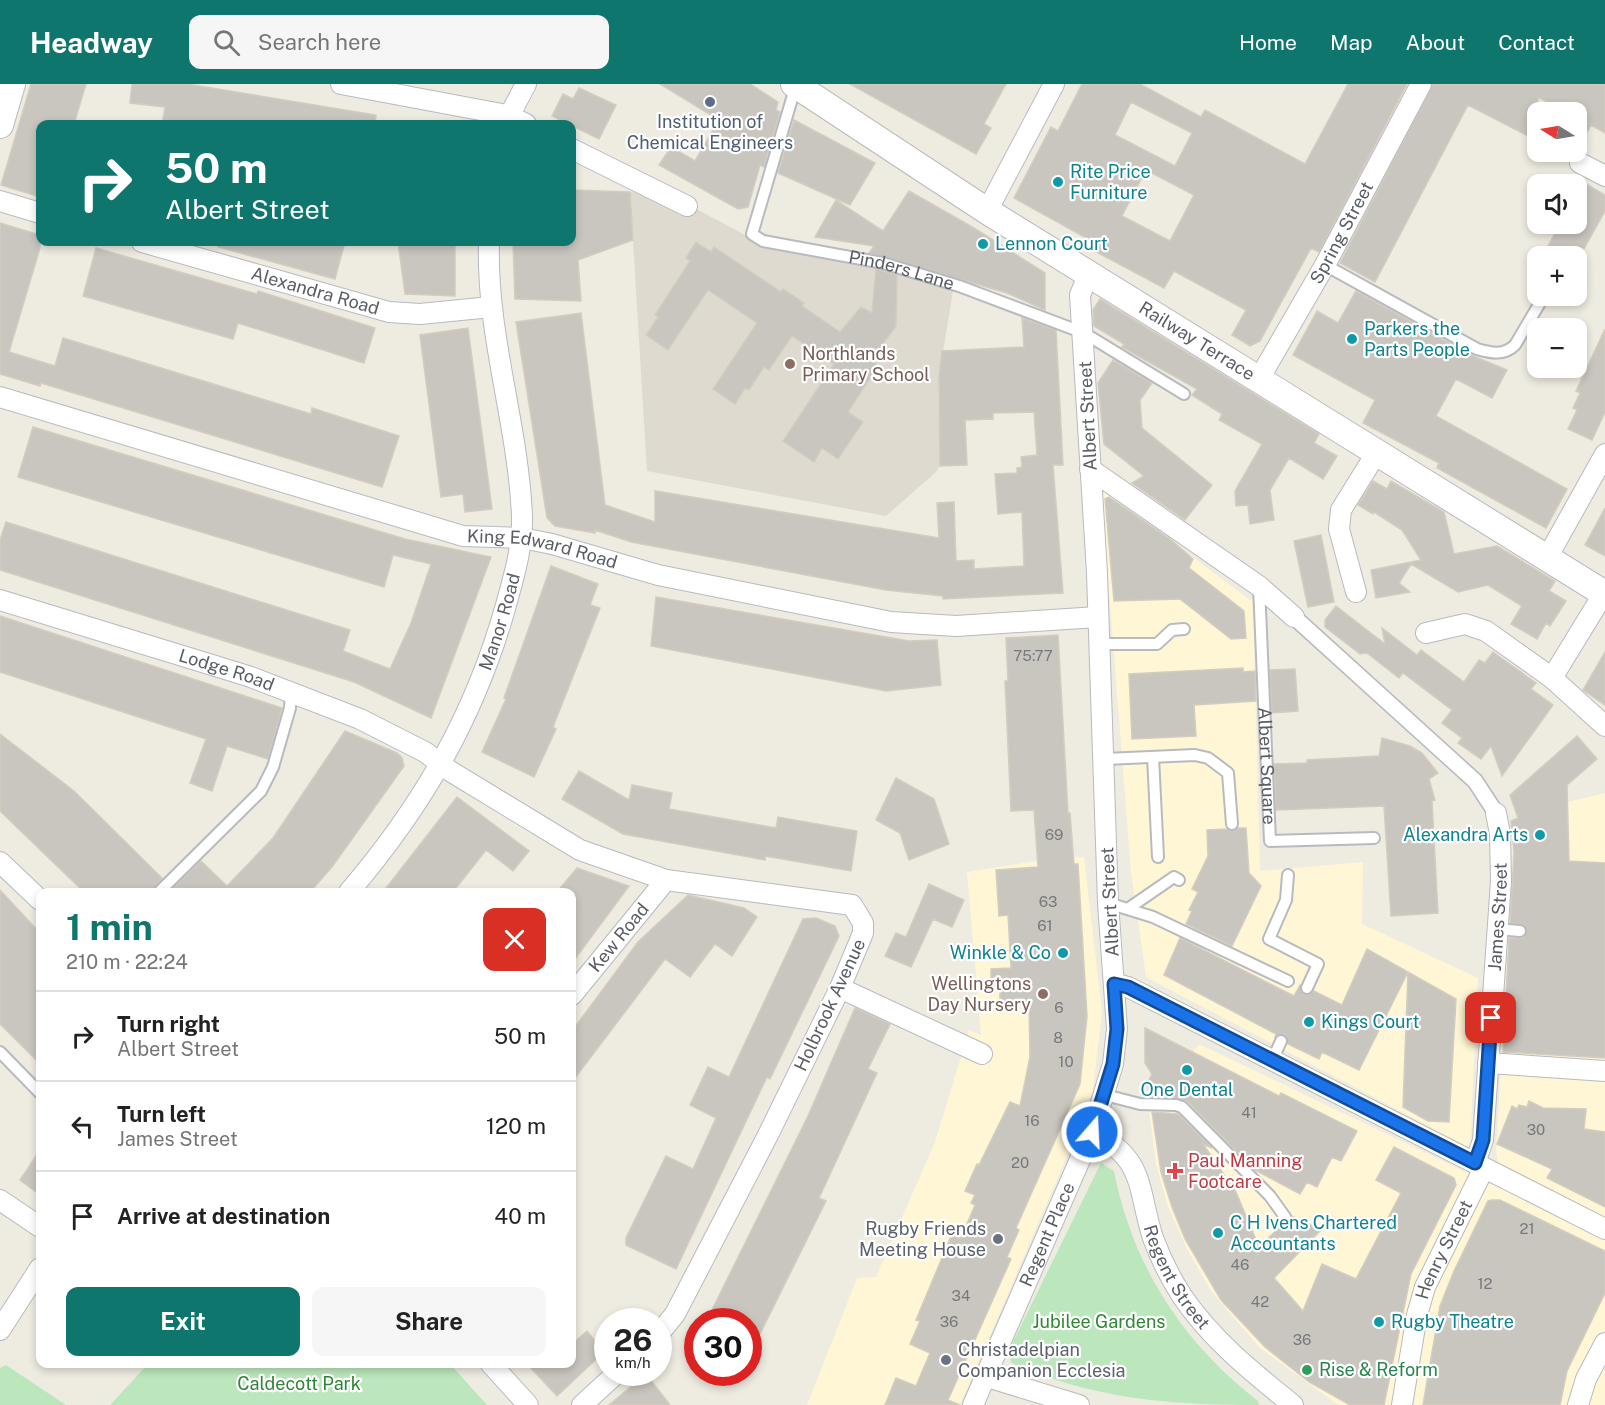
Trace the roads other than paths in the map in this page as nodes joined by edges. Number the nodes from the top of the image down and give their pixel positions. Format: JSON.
{"nodes":[{"id":1,"x":12,"y":84,"type":"edge"},
{"id":2,"x":341,"y":84,"type":"edge"},
{"id":3,"x":526,"y":84,"type":"edge"},
{"id":4,"x":1054,"y":84,"type":"edge"},
{"id":5,"x":1421,"y":84,"type":"edge"},
{"id":6,"x":800,"y":86,"type":"edge"},
{"id":7,"x":506,"y":120,"type":"edge"},
{"id":8,"x":0,"y":125,"type":"edge"},
{"id":9,"x":576,"y":151,"type":"edge"},
{"id":10,"x":1580,"y":163,"type":"dead end"},
{"id":11,"x":1605,"y":176,"type":"edge"},
{"id":12,"x":0,"y":201,"type":"edge"},
{"id":13,"x":687,"y":206,"type":"dead end"},
{"id":14,"x":987,"y":211,"type":"junction"},
{"id":15,"x":36,"y":212,"type":"edge"},
{"id":16,"x":156,"y":246,"type":"edge"},
{"id":17,"x":489,"y":246,"type":"edge"},
{"id":18,"x":1325,"y":265,"type":"junction"},
{"id":19,"x":1089,"y":273,"type":"junction"},
{"id":20,"x":1538,"y":306,"type":"edge"},
{"id":21,"x":491,"y":307,"type":"junction"},
{"id":22,"x":1084,"y":333,"type":"junction"},
{"id":23,"x":1259,"y":379,"type":"junction"},
{"id":24,"x":1184,"y":394,"type":"dead end"},
{"id":25,"x":0,"y":397,"type":"edge"},
{"id":26,"x":1377,"y":452,"type":"junction"},
{"id":27,"x":1605,"y":454,"type":"edge"},
{"id":28,"x":1090,"y":469,"type":"junction"},
{"id":29,"x":522,"y":538,"type":"junction"},
{"id":30,"x":1547,"y":558,"type":"junction"},
{"id":31,"x":1259,"y":586,"type":"junction"},
{"id":32,"x":1356,"y":592,"type":"dead end"},
{"id":33,"x":1605,"y":594,"type":"edge"},
{"id":34,"x":0,"y":600,"type":"edge"},
{"id":35,"x":1098,"y":617,"type":"junction"},
{"id":36,"x":1294,"y":617,"type":"joint"},
{"id":37,"x":1184,"y":629,"type":"dead end"},
{"id":38,"x":1426,"y":633,"type":"dead end"},
{"id":39,"x":1099,"y":644,"type":"junction"},
{"id":40,"x":1552,"y":678,"type":"junction"},
{"id":41,"x":291,"y":693,"type":"junction"},
{"id":42,"x":1605,"y":726,"type":"edge"},
{"id":43,"x":1153,"y":757,"type":"junction"},
{"id":44,"x":1105,"y":759,"type":"junction"},
{"id":45,"x":442,"y":764,"type":"junction"},
{"id":46,"x":1496,"y":813,"type":"joint"},
{"id":47,"x":1232,"y":824,"type":"dead end"},
{"id":48,"x":1374,"y":838,"type":"dead end"},
{"id":49,"x":1158,"y":857,"type":"dead end"},
{"id":50,"x":0,"y":862,"type":"edge"},
{"id":51,"x":1288,"y":875,"type":"dead end"},
{"id":52,"x":666,"y":880,"type":"junction"},
{"id":53,"x":1179,"y":880,"type":"dead end"},
{"id":54,"x":163,"y":888,"type":"edge"},
{"id":55,"x":352,"y":888,"type":"edge"},
{"id":56,"x":36,"y":896,"type":"edge"},
{"id":57,"x":1108,"y":903,"type":"junction"},
{"id":58,"x":1129,"y":908,"type":"junction"},
{"id":59,"x":1497,"y":929,"type":"junction"},
{"id":60,"x":1520,"y":931,"type":"dead end"},
{"id":61,"x":1288,"y":981,"type":"dead end"},
{"id":62,"x":1114,"y":984,"type":"junction"},
{"id":63,"x":840,"y":988,"type":"junction"},
{"id":64,"x":1307,"y":988,"type":"dead end"},
{"id":65,"x":576,"y":990,"type":"edge"},
{"id":66,"x":1281,"y":1041,"type":"dead end"},
{"id":67,"x":0,"y":1052,"type":"edge"},
{"id":68,"x":982,"y":1054,"type":"dead end"},
{"id":69,"x":1272,"y":1061,"type":"junction"},
{"id":70,"x":1488,"y":1063,"type":"junction"},
{"id":71,"x":1605,"y":1071,"type":"edge"},
{"id":72,"x":36,"y":1089,"type":"edge"},
{"id":73,"x":1105,"y":1095,"type":"junction"},
{"id":74,"x":1092,"y":1132,"type":"junction"},
{"id":75,"x":1480,"y":1166,"type":"junction"},
{"id":76,"x":0,"y":1200,"type":"edge"},
{"id":77,"x":1285,"y":1217,"type":"dead end"},
{"id":78,"x":36,"y":1224,"type":"edge"},
{"id":79,"x":1605,"y":1229,"type":"edge"},
{"id":80,"x":36,"y":1274,"type":"edge"},
{"id":81,"x":672,"y":1318,"type":"edge"},
{"id":82,"x":0,"y":1330,"type":"edge"},
{"id":83,"x":1605,"y":1343,"type":"edge"},
{"id":84,"x":495,"y":1368,"type":"edge"},
{"id":85,"x":984,"y":1376,"type":"junction"},
{"id":86,"x":603,"y":1386,"type":"edge"},
{"id":87,"x":528,"y":1405,"type":"edge"},
{"id":88,"x":582,"y":1405,"type":"edge"},
{"id":89,"x":973,"y":1405,"type":"edge"},
{"id":90,"x":1079,"y":1405,"type":"edge"},
{"id":91,"x":1293,"y":1405,"type":"edge"},
{"id":92,"x":1402,"y":1405,"type":"edge"},
{"id":93,"x":1578,"y":1405,"type":"edge"}],
"edges":[{"from":1,"to":8,"type":"street"},
{"from":2,"to":7,"type":"street"},
{"from":3,"to":7,"type":"street"},
{"from":4,"to":14,"type":"street"},
{"from":5,"to":18,"type":"street","name":"Spring Street"},
{"from":6,"to":14,"type":"street","name":"Railway Terrace"},
{"from":6,"to":22,"type":"lane","name":"Pinders Lane"},
{"from":9,"to":13,"type":"street"},
{"from":10,"to":11,"type":"street"},
{"from":12,"to":15,"type":"street"},
{"from":14,"to":19,"type":"street","name":"Railway Terrace"},
{"from":16,"to":21,"type":"street","name":"Alexandra Road"},
{"from":17,"to":21,"type":"street","name":"Manor Road"},
{"from":18,"to":20,"type":"lane"},
{"from":18,"to":23,"type":"street","name":"Spring Street"},
{"from":19,"to":22,"type":"street","name":"Albert Street"},
{"from":19,"to":23,"type":"street","name":"Railway Terrace"},
{"from":21,"to":29,"type":"street","name":"Manor Road"},
{"from":22,"to":24,"type":"lane","name":"Pinders Lane"},
{"from":22,"to":28,"type":"street","name":"Albert Street"},
{"from":23,"to":26,"type":"street","name":"Railway Terrace"},
{"from":25,"to":29,"type":"street","name":"King Edward Road"},
{"from":26,"to":30,"type":"street","name":"Railway Terrace"},
{"from":26,"to":32,"type":"street"},
{"from":27,"to":30,"type":"street"},
{"from":28,"to":31,"type":"street"},
{"from":28,"to":35,"type":"street","name":"Albert Street"},
{"from":29,"to":35,"type":"street","name":"King Edward Road"},
{"from":29,"to":45,"type":"street","name":"Manor Road"},
{"from":30,"to":33,"type":"street","name":"Railway Terrace"},
{"from":31,"to":36,"type":"street"},
{"from":31,"to":48,"type":"lane","name":"Albert Square"},
{"from":33,"to":40,"type":"street"},
{"from":34,"to":41,"type":"street","name":"Lodge Road"},
{"from":35,"to":39,"type":"street","name":"Albert Street"},
{"from":36,"to":46,"type":"street"},
{"from":37,"to":39,"type":"lane"},
{"from":38,"to":40,"type":"street"},
{"from":39,"to":44,"type":"street","name":"Albert Street"},
{"from":40,"to":42,"type":"street"},
{"from":41,"to":45,"type":"street","name":"Lodge Road"},
{"from":41,"to":54,"type":"lane"},
{"from":43,"to":44,"type":"lane"},
{"from":43,"to":47,"type":"lane"},
{"from":43,"to":49,"type":"lane"},
{"from":44,"to":57,"type":"street","name":"Albert Street"},
{"from":45,"to":52,"type":"street","name":"Holbrook Avenue"},
{"from":45,"to":55,"type":"street","name":"Manor Road"},
{"from":46,"to":59,"type":"street","name":"James Street"},
{"from":50,"to":56,"type":"street"},
{"from":51,"to":64,"type":"lane"},
{"from":52,"to":63,"type":"street","name":"Holbrook Avenue"},
{"from":52,"to":65,"type":"street","name":"Kew Road"},
{"from":53,"to":58,"type":"lane"},
{"from":57,"to":58,"type":"lane"},
{"from":57,"to":62,"type":"street","name":"Albert Street"},
{"from":58,"to":61,"type":"lane"},
{"from":59,"to":60,"type":"lane"},
{"from":59,"to":70,"type":"street","name":"James Street"},
{"from":62,"to":69,"type":"street","name":"Albert Street"},
{"from":62,"to":73,"type":"street","name":"Regent Place"},
{"from":63,"to":68,"type":"street"},
{"from":63,"to":81,"type":"street","name":"Holbrook Avenue"},
{"from":66,"to":69,"type":"lane"},
{"from":67,"to":72,"type":"lane"},
{"from":69,"to":75,"type":"street","name":"Albert Street"},
{"from":70,"to":71,"type":"street"},
{"from":70,"to":75,"type":"street","name":"James Street"},
{"from":73,"to":74,"type":"street","name":"Regent Place"},
{"from":73,"to":77,"type":"lane"},
{"from":74,"to":85,"type":"street","name":"Regent Place"},
{"from":74,"to":91,"type":"street","name":"Regent Street"},
{"from":75,"to":79,"type":"street","name":"Albert Street"},
{"from":75,"to":92,"type":"street","name":"Henry Street"},
{"from":76,"to":78,"type":"street"},
{"from":80,"to":82,"type":"street"},
{"from":83,"to":93,"type":"street"},
{"from":84,"to":87,"type":"street"},
{"from":85,"to":89,"type":"street","name":"Regent Place"},
{"from":85,"to":90,"type":"street"},
{"from":86,"to":88,"type":"street"}]}
